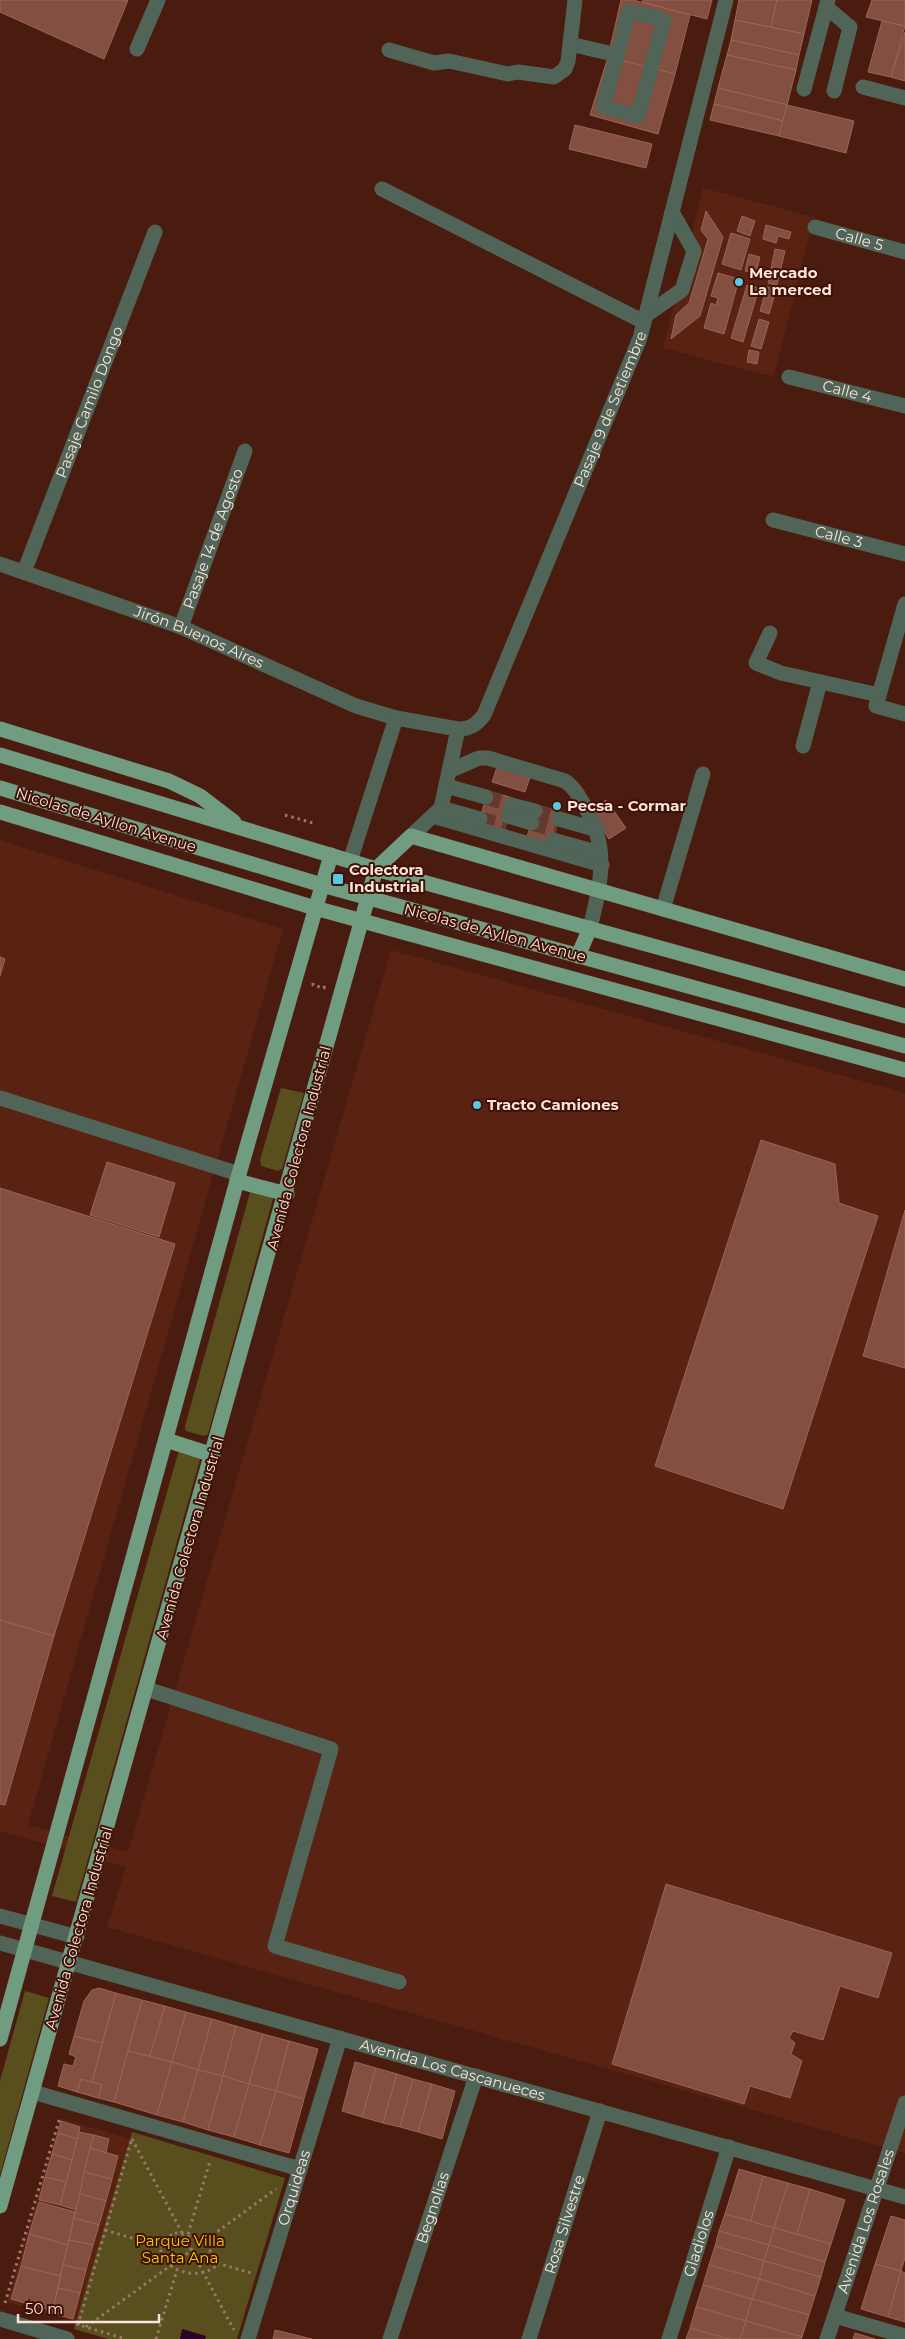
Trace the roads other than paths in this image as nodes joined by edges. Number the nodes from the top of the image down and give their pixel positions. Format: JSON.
{"nodes":[{"id":1,"x":158,"y":0,"type":"edge"},
{"id":2,"x":575,"y":0,"type":"edge"},
{"id":3,"x":726,"y":0,"type":"edge"},
{"id":4,"x":827,"y":4,"type":"edge"},
{"id":5,"x":570,"y":44,"type":"junction"},
{"id":6,"x":137,"y":48,"type":"dead end"},
{"id":7,"x":389,"y":50,"type":"dead end"},
{"id":8,"x":617,"y":55,"type":"junction"},
{"id":9,"x":863,"y":87,"type":"dead end"},
{"id":10,"x":804,"y":89,"type":"dead end"},
{"id":11,"x":834,"y":91,"type":"dead end"},
{"id":12,"x":905,"y":98,"type":"edge"},
{"id":13,"x":382,"y":189,"type":"dead end"},
{"id":14,"x":672,"y":212,"type":"junction"},
{"id":15,"x":815,"y":227,"type":"dead end"},
{"id":16,"x":155,"y":232,"type":"dead end"},
{"id":17,"x":905,"y":252,"type":"edge"},
{"id":18,"x":645,"y":318,"type":"junction"},
{"id":19,"x":789,"y":377,"type":"dead end"},
{"id":20,"x":905,"y":406,"type":"edge"},
{"id":21,"x":245,"y":451,"type":"dead end"},
{"id":22,"x":772,"y":520,"type":"dead end"},
{"id":23,"x":905,"y":554,"type":"edge"},
{"id":24,"x":0,"y":564,"type":"edge"},
{"id":25,"x":24,"y":572,"type":"junction"},
{"id":26,"x":905,"y":604,"type":"edge"},
{"id":27,"x":181,"y":627,"type":"junction"},
{"id":28,"x":770,"y":633,"type":"dead end"},
{"id":29,"x":898,"y":658,"type":"edge"},
{"id":30,"x":820,"y":682,"type":"junction"},
{"id":31,"x":878,"y":700,"type":"junction"},
{"id":32,"x":905,"y":714,"type":"edge"},
{"id":33,"x":396,"y":718,"type":"junction"},
{"id":34,"x":0,"y":729,"type":"edge"},
{"id":35,"x":458,"y":729,"type":"junction"},
{"id":36,"x":804,"y":746,"type":"dead end"},
{"id":37,"x":0,"y":755,"type":"edge"},
{"id":38,"x":703,"y":774,"type":"dead end"},
{"id":39,"x":0,"y":788,"type":"edge"},
{"id":40,"x":442,"y":795,"type":"junction"},
{"id":41,"x":0,"y":812,"type":"edge"},
{"id":42,"x":508,"y":816,"type":"joint"},
{"id":43,"x":241,"y":828,"type":"junction"},
{"id":44,"x":556,"y":829,"type":"tunnel mouth"},
{"id":45,"x":411,"y":836,"type":"junction"},
{"id":46,"x":600,"y":848,"type":"junction"},
{"id":47,"x":331,"y":855,"type":"junction"},
{"id":48,"x":350,"y":861,"type":"junction"},
{"id":49,"x":376,"y":869,"type":"junction"},
{"id":50,"x":322,"y":885,"type":"junction"},
{"id":51,"x":600,"y":891,"type":"junction"},
{"id":52,"x":367,"y":898,"type":"junction"},
{"id":53,"x":315,"y":908,"type":"junction"},
{"id":54,"x":663,"y":909,"type":"junction"},
{"id":55,"x":361,"y":921,"type":"junction"},
{"id":56,"x":590,"y":928,"type":"junction"},
{"id":57,"x":578,"y":956,"type":"junction"},
{"id":58,"x":905,"y":979,"type":"edge"},
{"id":59,"x":905,"y":1016,"type":"edge"},
{"id":60,"x":905,"y":1046,"type":"edge"},
{"id":61,"x":905,"y":1070,"type":"edge"},
{"id":62,"x":0,"y":1098,"type":"edge"},
{"id":63,"x":238,"y":1177,"type":"junction"},
{"id":64,"x":287,"y":1194,"type":"junction"},
{"id":65,"x":166,"y":1440,"type":"junction"},
{"id":66,"x":213,"y":1455,"type":"junction"},
{"id":67,"x":147,"y":1689,"type":"junction"},
{"id":68,"x":0,"y":1916,"type":"edge"},
{"id":69,"x":32,"y":1925,"type":"junction"},
{"id":70,"x":77,"y":1937,"type":"junction"},
{"id":71,"x":0,"y":1943,"type":"edge"},
{"id":72,"x":24,"y":1950,"type":"junction"},
{"id":73,"x":70,"y":1962,"type":"junction"},
{"id":74,"x":399,"y":1982,"type":"dead end"},
{"id":75,"x":340,"y":2038,"type":"junction"},
{"id":76,"x":0,"y":2039,"type":"edge"},
{"id":77,"x":476,"y":2076,"type":"junction"},
{"id":78,"x":33,"y":2092,"type":"junction"},
{"id":79,"x":905,"y":2103,"type":"edge"},
{"id":80,"x":600,"y":2111,"type":"junction"},
{"id":81,"x":729,"y":2147,"type":"junction"},
{"id":82,"x":300,"y":2169,"type":"junction"},
{"id":83,"x":877,"y":2190,"type":"junction"},
{"id":84,"x":905,"y":2197,"type":"edge"},
{"id":85,"x":0,"y":2206,"type":"edge"},
{"id":86,"x":835,"y":2316,"type":"junction"},
{"id":87,"x":0,"y":2319,"type":"edge"},
{"id":88,"x":905,"y":2336,"type":"edge"},
{"id":89,"x":67,"y":2339,"type":"edge"},
{"id":90,"x":248,"y":2339,"type":"edge"},
{"id":91,"x":390,"y":2339,"type":"edge"},
{"id":92,"x":529,"y":2339,"type":"edge"},
{"id":93,"x":669,"y":2339,"type":"edge"},
{"id":94,"x":827,"y":2339,"type":"edge"}],
"edges":[{"from":1,"to":6,"type":"street"},
{"from":2,"to":5,"type":"street"},
{"from":3,"to":14,"type":"street","name":"Pasaje 9 de Setiembre"},
{"from":4,"to":10,"type":"street"},
{"from":4,"to":11,"type":"street"},
{"from":5,"to":7,"type":"street"},
{"from":5,"to":8,"type":"street"},
{"from":8,"to":8,"type":"street"},
{"from":9,"to":12,"type":"street"},
{"from":13,"to":18,"type":"street"},
{"from":14,"to":18,"type":"street","name":"Pasaje 9 de Setiembre"},
{"from":14,"to":18,"type":"street"},
{"from":15,"to":17,"type":"street","name":"Calle 5"},
{"from":16,"to":25,"type":"street","name":"Pasaje Camilo Dongo"},
{"from":18,"to":35,"type":"street","name":"Pasaje 9 de Setiembre"},
{"from":19,"to":20,"type":"street","name":"Calle 4"},
{"from":21,"to":27,"type":"street","name":"Pasaje 14 de Agosto"},
{"from":22,"to":23,"type":"street","name":"Calle 3"},
{"from":24,"to":25,"type":"street","name":"Jirón Buenos Aires"},
{"from":25,"to":27,"type":"street","name":"Jirón Buenos Aires"},
{"from":26,"to":29,"type":"street"},
{"from":27,"to":33,"type":"street","name":"Jirón Buenos Aires"},
{"from":28,"to":30,"type":"street"},
{"from":29,"to":31,"type":"street"},
{"from":30,"to":31,"type":"street"},
{"from":30,"to":36,"type":"street"},
{"from":31,"to":32,"type":"street"},
{"from":33,"to":35,"type":"street"},
{"from":33,"to":48,"type":"street"},
{"from":34,"to":43,"type":"main road"},
{"from":35,"to":40,"type":"street"},
{"from":37,"to":43,"type":"main road","name":"Nicolas de Ayllon Avenue"},
{"from":38,"to":54,"type":"street"},
{"from":39,"to":50,"type":"main road","name":"Nicolas de Ayllon Avenue"},
{"from":40,"to":40,"type":"street"},
{"from":40,"to":45,"type":"street"},
{"from":40,"to":46,"type":"street"},
{"from":40,"to":46,"type":"street"},
{"from":41,"to":53,"type":"main road","name":"Nicolas de Ayllon Avenue"},
{"from":42,"to":42,"type":"street"},
{"from":43,"to":47,"type":"main road","name":"Nicolas de Ayllon Avenue"},
{"from":44,"to":46,"type":"street"},
{"from":45,"to":49,"type":"main road"},
{"from":45,"to":51,"type":"main road"},
{"from":46,"to":51,"type":"street"},
{"from":47,"to":48,"type":"main road","name":"Nicolas de Ayllon Avenue"},
{"from":47,"to":50,"type":"main road"},
{"from":48,"to":49,"type":"main road","name":"Nicolas de Ayllon Avenue"},
{"from":49,"to":52,"type":"main road","name":"Avenida Colectora Industrial"},
{"from":49,"to":56,"type":"main road","name":"Nicolas de Ayllon Avenue"},
{"from":50,"to":52,"type":"main road","name":"Nicolas de Ayllon Avenue"},
{"from":50,"to":53,"type":"main road"},
{"from":51,"to":54,"type":"main road"},
{"from":51,"to":56,"type":"street"},
{"from":52,"to":55,"type":"main road","name":"Avenida Colectora Industrial"},
{"from":52,"to":57,"type":"main road","name":"Nicolas de Ayllon Avenue"},
{"from":53,"to":55,"type":"main road","name":"Nicolas de Ayllon Avenue"},
{"from":53,"to":63,"type":"main road"},
{"from":54,"to":58,"type":"main road"},
{"from":55,"to":61,"type":"main road","name":"Nicolas de Ayllon Avenue"},
{"from":55,"to":64,"type":"main road","name":"Avenida Colectora Industrial"},
{"from":56,"to":57,"type":"main road"},
{"from":56,"to":59,"type":"main road","name":"Nicolas de Ayllon Avenue"},
{"from":57,"to":60,"type":"main road","name":"Nicolas de Ayllon Avenue"},
{"from":62,"to":63,"type":"street"},
{"from":63,"to":64,"type":"main road"},
{"from":63,"to":65,"type":"main road"},
{"from":64,"to":66,"type":"main road","name":"Avenida Colectora Industrial"},
{"from":65,"to":66,"type":"main road"},
{"from":65,"to":69,"type":"main road"},
{"from":66,"to":67,"type":"main road","name":"Avenida Colectora Industrial"},
{"from":67,"to":70,"type":"main road","name":"Avenida Colectora Industrial"},
{"from":67,"to":74,"type":"street"},
{"from":68,"to":69,"type":"street"},
{"from":69,"to":70,"type":"street"},
{"from":69,"to":72,"type":"main road"},
{"from":70,"to":73,"type":"main road","name":"Avenida Colectora Industrial"},
{"from":71,"to":72,"type":"street","name":"Avenida Los Cascanueces"},
{"from":72,"to":73,"type":"street","name":"Avenida Los Cascanueces"},
{"from":72,"to":76,"type":"main road"},
{"from":73,"to":75,"type":"street","name":"Avenida Los Cascanueces"},
{"from":73,"to":78,"type":"main road","name":"Avenida Colectora Industrial"},
{"from":75,"to":77,"type":"street","name":"Avenida Los Cascanueces"},
{"from":75,"to":82,"type":"street","name":"Orquideas"},
{"from":77,"to":80,"type":"street","name":"Avenida Los Cascanueces"},
{"from":77,"to":91,"type":"street","name":"Begnolias"},
{"from":78,"to":82,"type":"street"},
{"from":78,"to":85,"type":"main road","name":"Avenida Colectora Industrial"},
{"from":79,"to":83,"type":"street","name":"Avenida Los Rosales"},
{"from":80,"to":81,"type":"street","name":"Avenida Los Cascanueces"},
{"from":80,"to":92,"type":"street","name":"Rosa Silvestre"},
{"from":81,"to":83,"type":"street","name":"Avenida Los Cascanueces"},
{"from":81,"to":93,"type":"street","name":"Gladiolos"},
{"from":82,"to":90,"type":"street","name":"Orquideas"},
{"from":83,"to":84,"type":"street","name":"Avenida Los Cascanueces"},
{"from":83,"to":86,"type":"street","name":"Avenida Los Rosales"},
{"from":86,"to":88,"type":"street"},
{"from":86,"to":94,"type":"street","name":"Avenida Los Rosales"},
{"from":87,"to":89,"type":"street"}]}
